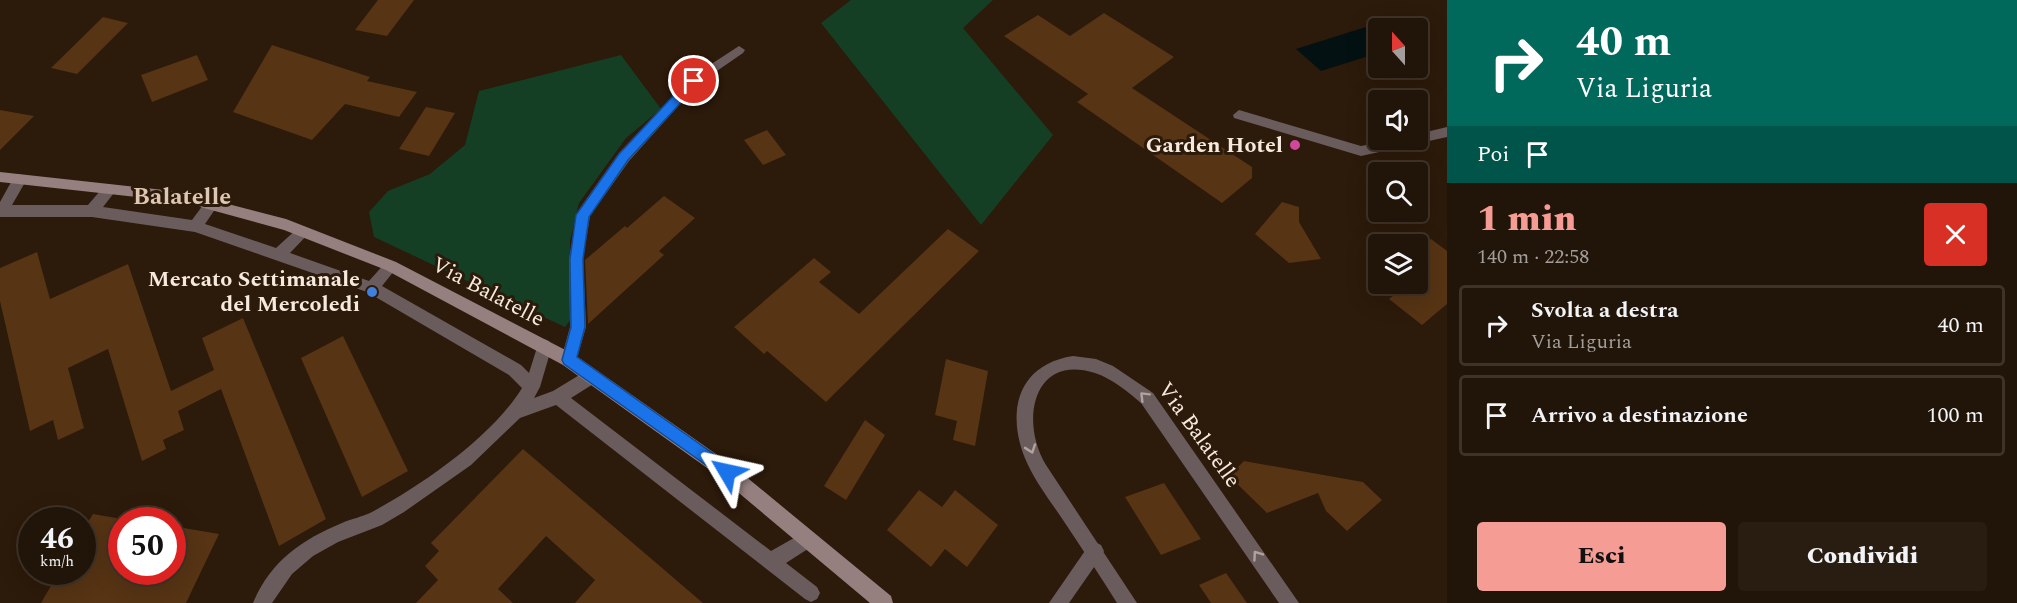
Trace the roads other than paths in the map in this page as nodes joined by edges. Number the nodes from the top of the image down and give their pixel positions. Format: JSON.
{"nodes":[{"id":1,"x":738,"y":50,"type":"dead end"},
{"id":2,"x":1239,"y":115,"type":"dead end"},
{"id":3,"x":1447,"y":132,"type":"edge"},
{"id":4,"x":1428,"y":137,"type":"edge"},
{"id":5,"x":1368,"y":150,"type":"edge"},
{"id":6,"x":0,"y":177,"type":"edge"},
{"id":7,"x":20,"y":179,"type":"junction"},
{"id":8,"x":110,"y":189,"type":"junction"},
{"id":9,"x":211,"y":205,"type":"junction"},
{"id":10,"x":1,"y":211,"type":"edge"},
{"id":11,"x":92,"y":211,"type":"junction"},
{"id":12,"x":195,"y":226,"type":"junction"},
{"id":13,"x":303,"y":232,"type":"junction"},
{"id":14,"x":279,"y":255,"type":"junction"},
{"id":15,"x":391,"y":266,"type":"junction"},
{"id":16,"x":372,"y":288,"type":"junction"},
{"id":17,"x":544,"y":346,"type":"junction"},
{"id":18,"x":569,"y":360,"type":"junction"},
{"id":19,"x":592,"y":376,"type":"junction"},
{"id":20,"x":532,"y":387,"type":"junction"},
{"id":21,"x":558,"y":397,"type":"junction"},
{"id":22,"x":515,"y":412,"type":"junction"},
{"id":23,"x":808,"y":539,"type":"junction"},
{"id":24,"x":1095,"y":551,"type":"junction"},
{"id":25,"x":772,"y":561,"type":"junction"},
{"id":26,"x":811,"y":593,"type":"dead end"},
{"id":27,"x":262,"y":603,"type":"edge"},
{"id":28,"x":884,"y":603,"type":"edge"},
{"id":29,"x":1058,"y":603,"type":"edge"},
{"id":30,"x":1128,"y":603,"type":"edge"},
{"id":31,"x":1290,"y":603,"type":"edge"}],
"edges":[{"from":1,"to":18,"type":"street"},
{"from":2,"to":5,"type":"street"},
{"from":3,"to":4,"type":"street"},
{"from":6,"to":7,"type":"main road","name":"Via Balatelle"},
{"from":7,"to":8,"type":"main road","name":"Via Balatelle"},
{"from":7,"to":10,"type":"street"},
{"from":8,"to":9,"type":"main road","name":"Via Balatelle"},
{"from":8,"to":11,"type":"street"},
{"from":9,"to":12,"type":"street"},
{"from":9,"to":13,"type":"main road","name":"Via Balatelle"},
{"from":10,"to":11,"type":"street"},
{"from":11,"to":12,"type":"street"},
{"from":12,"to":14,"type":"street"},
{"from":13,"to":14,"type":"street"},
{"from":13,"to":15,"type":"main road","name":"Via Balatelle"},
{"from":14,"to":16,"type":"street"},
{"from":15,"to":16,"type":"street"},
{"from":15,"to":17,"type":"main road","name":"Via Balatelle"},
{"from":16,"to":20,"type":"street"},
{"from":17,"to":18,"type":"main road","name":"Via Balatelle"},
{"from":17,"to":20,"type":"street"},
{"from":18,"to":19,"type":"main road","name":"Via Balatelle"},
{"from":19,"to":21,"type":"street"},
{"from":19,"to":23,"type":"main road","name":"Via Balatelle"},
{"from":20,"to":22,"type":"street"},
{"from":21,"to":22,"type":"street"},
{"from":21,"to":25,"type":"street"},
{"from":22,"to":27,"type":"street"},
{"from":23,"to":25,"type":"street"},
{"from":23,"to":28,"type":"main road","name":"Via Balatelle"},
{"from":24,"to":29,"type":"street"},
{"from":24,"to":30,"type":"street","name":"Via Balatelle"},
{"from":31,"to":24,"type":"street","name":"Via Balatelle","one_way":true},
{"from":25,"to":26,"type":"street"}]}
